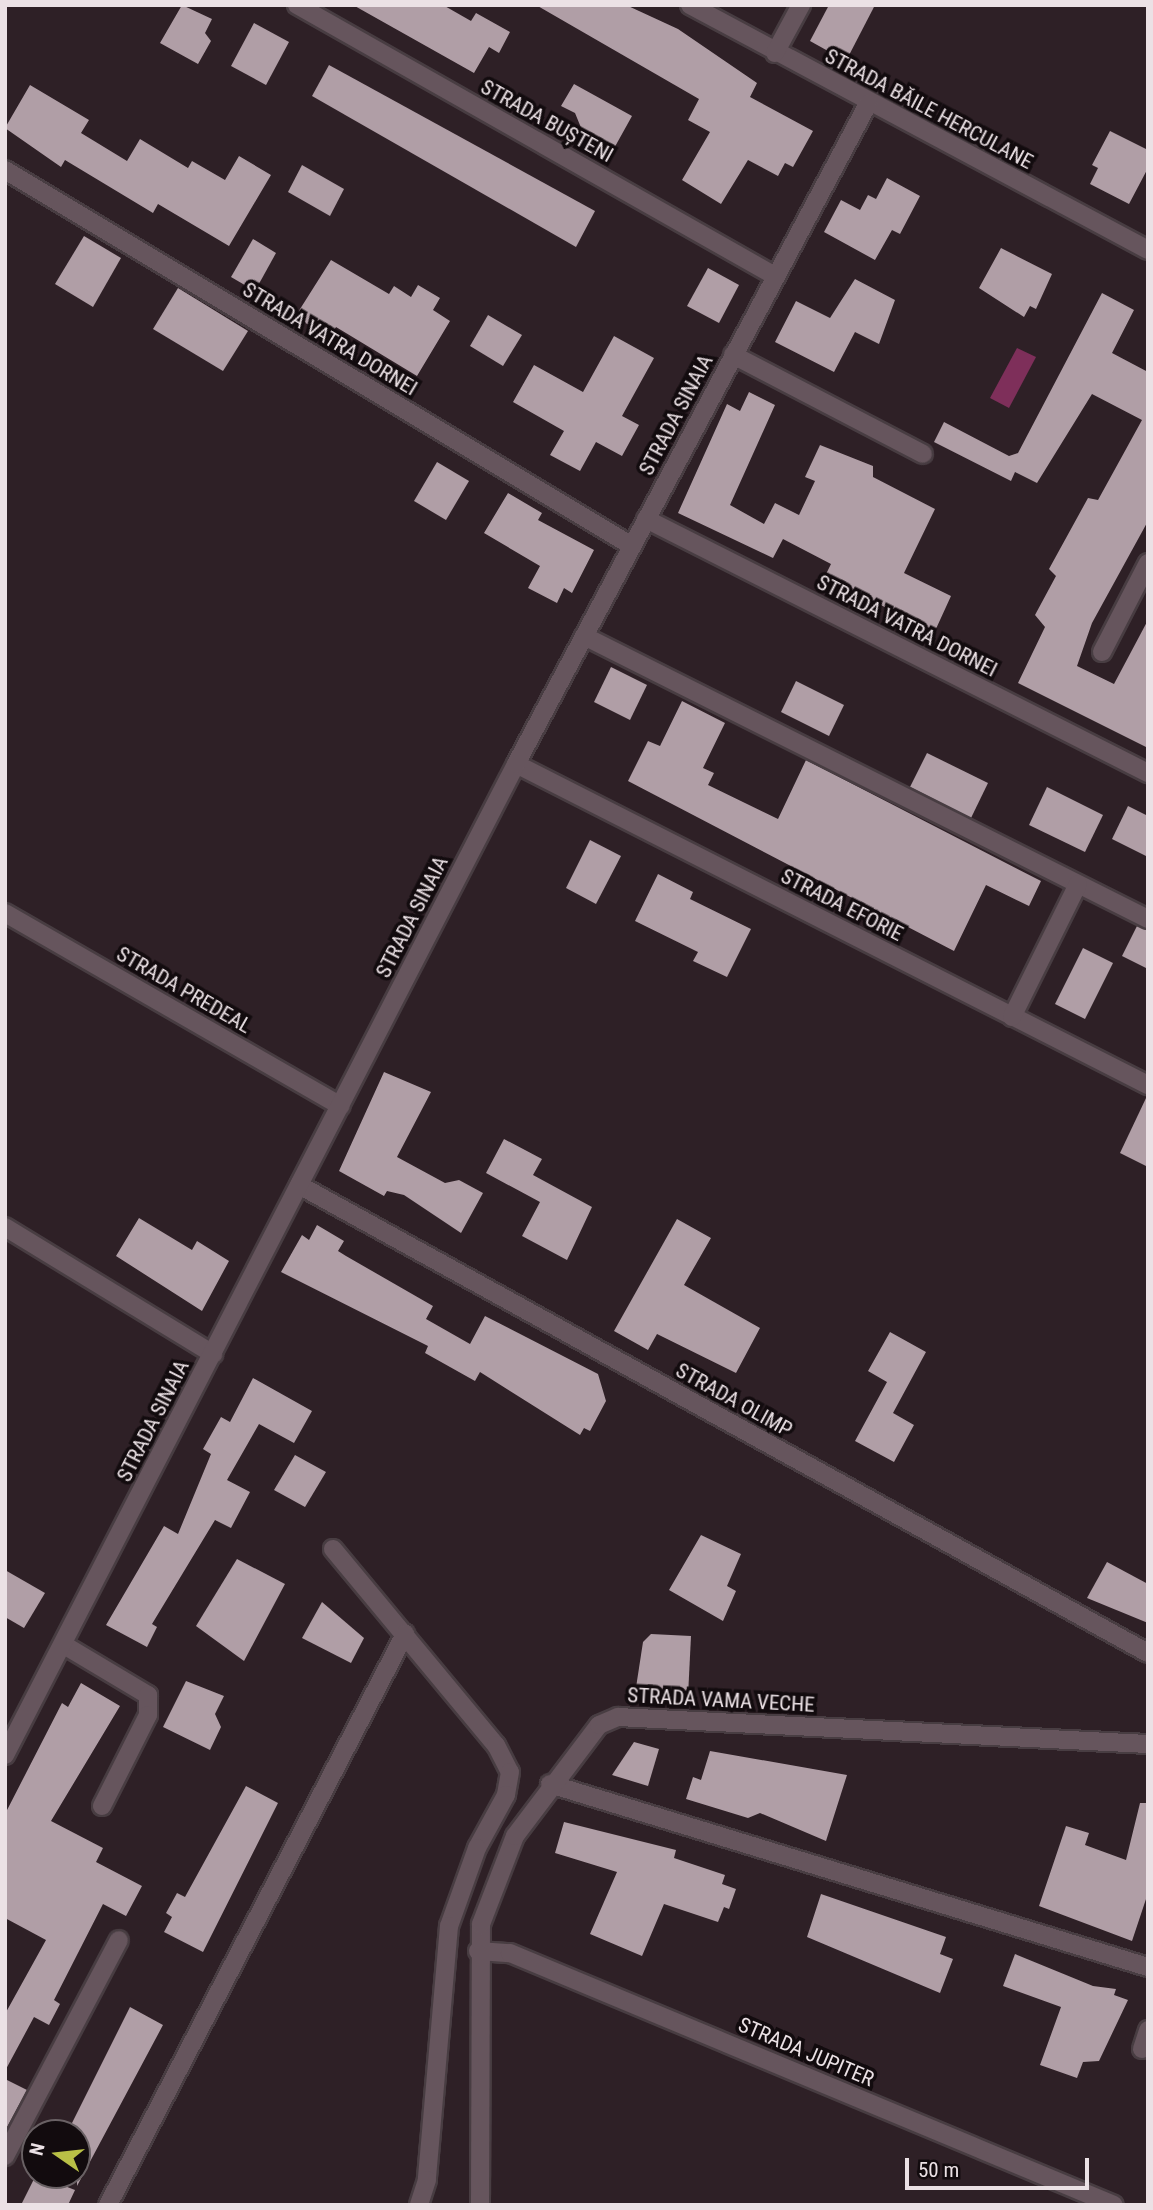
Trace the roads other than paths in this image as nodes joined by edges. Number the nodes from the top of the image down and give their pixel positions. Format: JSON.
{"nodes":[{"id":1,"x":297,"y":5,"type":"edge"},
{"id":2,"x":690,"y":5,"type":"edge"},
{"id":3,"x":801,"y":5,"type":"edge"},
{"id":4,"x":775,"y":53,"type":"junction"},
{"id":5,"x":868,"y":104,"type":"junction"},
{"id":6,"x":5,"y":170,"type":"edge"},
{"id":7,"x":1148,"y":250,"type":"edge"},
{"id":8,"x":775,"y":276,"type":"junction"},
{"id":9,"x":733,"y":355,"type":"junction"},
{"id":10,"x":923,"y":454,"type":"dead end"},
{"id":11,"x":646,"y":519,"type":"junction"},
{"id":12,"x":632,"y":546,"type":"junction"},
{"id":13,"x":1148,"y":563,"type":"edge"},
{"id":14,"x":584,"y":636,"type":"junction"},
{"id":15,"x":1102,"y":652,"type":"dead end"},
{"id":16,"x":516,"y":765,"type":"junction"},
{"id":17,"x":1148,"y":773,"type":"edge"},
{"id":18,"x":1078,"y":884,"type":"junction"},
{"id":19,"x":5,"y":913,"type":"edge"},
{"id":20,"x":1148,"y":919,"type":"edge"},
{"id":21,"x":1012,"y":1017,"type":"junction"},
{"id":22,"x":1148,"y":1085,"type":"edge"},
{"id":23,"x":340,"y":1106,"type":"junction"},
{"id":24,"x":299,"y":1185,"type":"junction"},
{"id":25,"x":5,"y":1227,"type":"edge"},
{"id":26,"x":213,"y":1354,"type":"junction"},
{"id":27,"x":333,"y":1549,"type":"dead end"},
{"id":28,"x":405,"y":1634,"type":"junction"},
{"id":29,"x":64,"y":1645,"type":"junction"},
{"id":30,"x":1148,"y":1654,"type":"edge"},
{"id":31,"x":5,"y":1715,"type":"edge"},
{"id":32,"x":21,"y":1725,"type":"junction"},
{"id":33,"x":1148,"y":1744,"type":"edge"},
{"id":34,"x":5,"y":1755,"type":"edge"},
{"id":35,"x":550,"y":1784,"type":"junction"},
{"id":36,"x":102,"y":1805,"type":"dead end"},
{"id":37,"x":119,"y":1940,"type":"dead end"},
{"id":38,"x":478,"y":1951,"type":"junction"},
{"id":39,"x":1148,"y":1967,"type":"edge"},
{"id":40,"x":1148,"y":2030,"type":"edge"},
{"id":41,"x":1142,"y":2049,"type":"dead end"},
{"id":42,"x":5,"y":2156,"type":"edge"},
{"id":43,"x":108,"y":2205,"type":"edge"},
{"id":44,"x":419,"y":2205,"type":"edge"},
{"id":45,"x":480,"y":2205,"type":"edge"},
{"id":46,"x":1114,"y":2205,"type":"edge"}],
"edges":[{"from":1,"to":8,"type":"street","name":"STRADA BUȘTENI"},
{"from":2,"to":4,"type":"street","name":"STRADA BĂILE HERCULANE"},
{"from":3,"to":4,"type":"street"},
{"from":4,"to":5,"type":"street","name":"STRADA BĂILE HERCULANE"},
{"from":5,"to":7,"type":"street","name":"STRADA BĂILE HERCULANE"},
{"from":5,"to":8,"type":"street","name":"STRADA SINAIA"},
{"from":6,"to":12,"type":"street","name":"STRADA VATRA DORNEI"},
{"from":8,"to":9,"type":"street","name":"STRADA SINAIA"},
{"from":9,"to":10,"type":"street"},
{"from":9,"to":11,"type":"street","name":"STRADA SINAIA"},
{"from":11,"to":12,"type":"street","name":"STRADA SINAIA"},
{"from":11,"to":17,"type":"street","name":"STRADA VATRA DORNEI"},
{"from":12,"to":14,"type":"street","name":"STRADA SINAIA"},
{"from":13,"to":15,"type":"street"},
{"from":14,"to":16,"type":"street","name":"STRADA SINAIA"},
{"from":14,"to":18,"type":"street"},
{"from":16,"to":21,"type":"street","name":"STRADA EFORIE"},
{"from":16,"to":23,"type":"street","name":"STRADA SINAIA"},
{"from":18,"to":20,"type":"street"},
{"from":18,"to":21,"type":"street"},
{"from":19,"to":23,"type":"street","name":"STRADA PREDEAL"},
{"from":21,"to":22,"type":"street","name":"STRADA EFORIE"},
{"from":23,"to":24,"type":"street","name":"STRADA SINAIA"},
{"from":24,"to":26,"type":"street","name":"STRADA SINAIA"},
{"from":24,"to":30,"type":"street","name":"STRADA OLIMP"},
{"from":25,"to":26,"type":"street"},
{"from":26,"to":29,"type":"street","name":"STRADA SINAIA"},
{"from":27,"to":28,"type":"street"},
{"from":28,"to":43,"type":"street"},
{"from":28,"to":44,"type":"street"},
{"from":29,"to":32,"type":"street","name":"STRADA SINAIA"},
{"from":29,"to":36,"type":"street"},
{"from":31,"to":32,"type":"street"},
{"from":32,"to":34,"type":"street","name":"STRADA SINAIA"},
{"from":33,"to":35,"type":"street","name":"STRADA VAMA VECHE"},
{"from":35,"to":38,"type":"street","name":"STRADA VAMA VECHE"},
{"from":35,"to":39,"type":"street"},
{"from":37,"to":42,"type":"street"},
{"from":38,"to":45,"type":"street","name":"STRADA VAMA VECHE"},
{"from":38,"to":46,"type":"street","name":"STRADA JUPITER"},
{"from":40,"to":41,"type":"street"}]}
